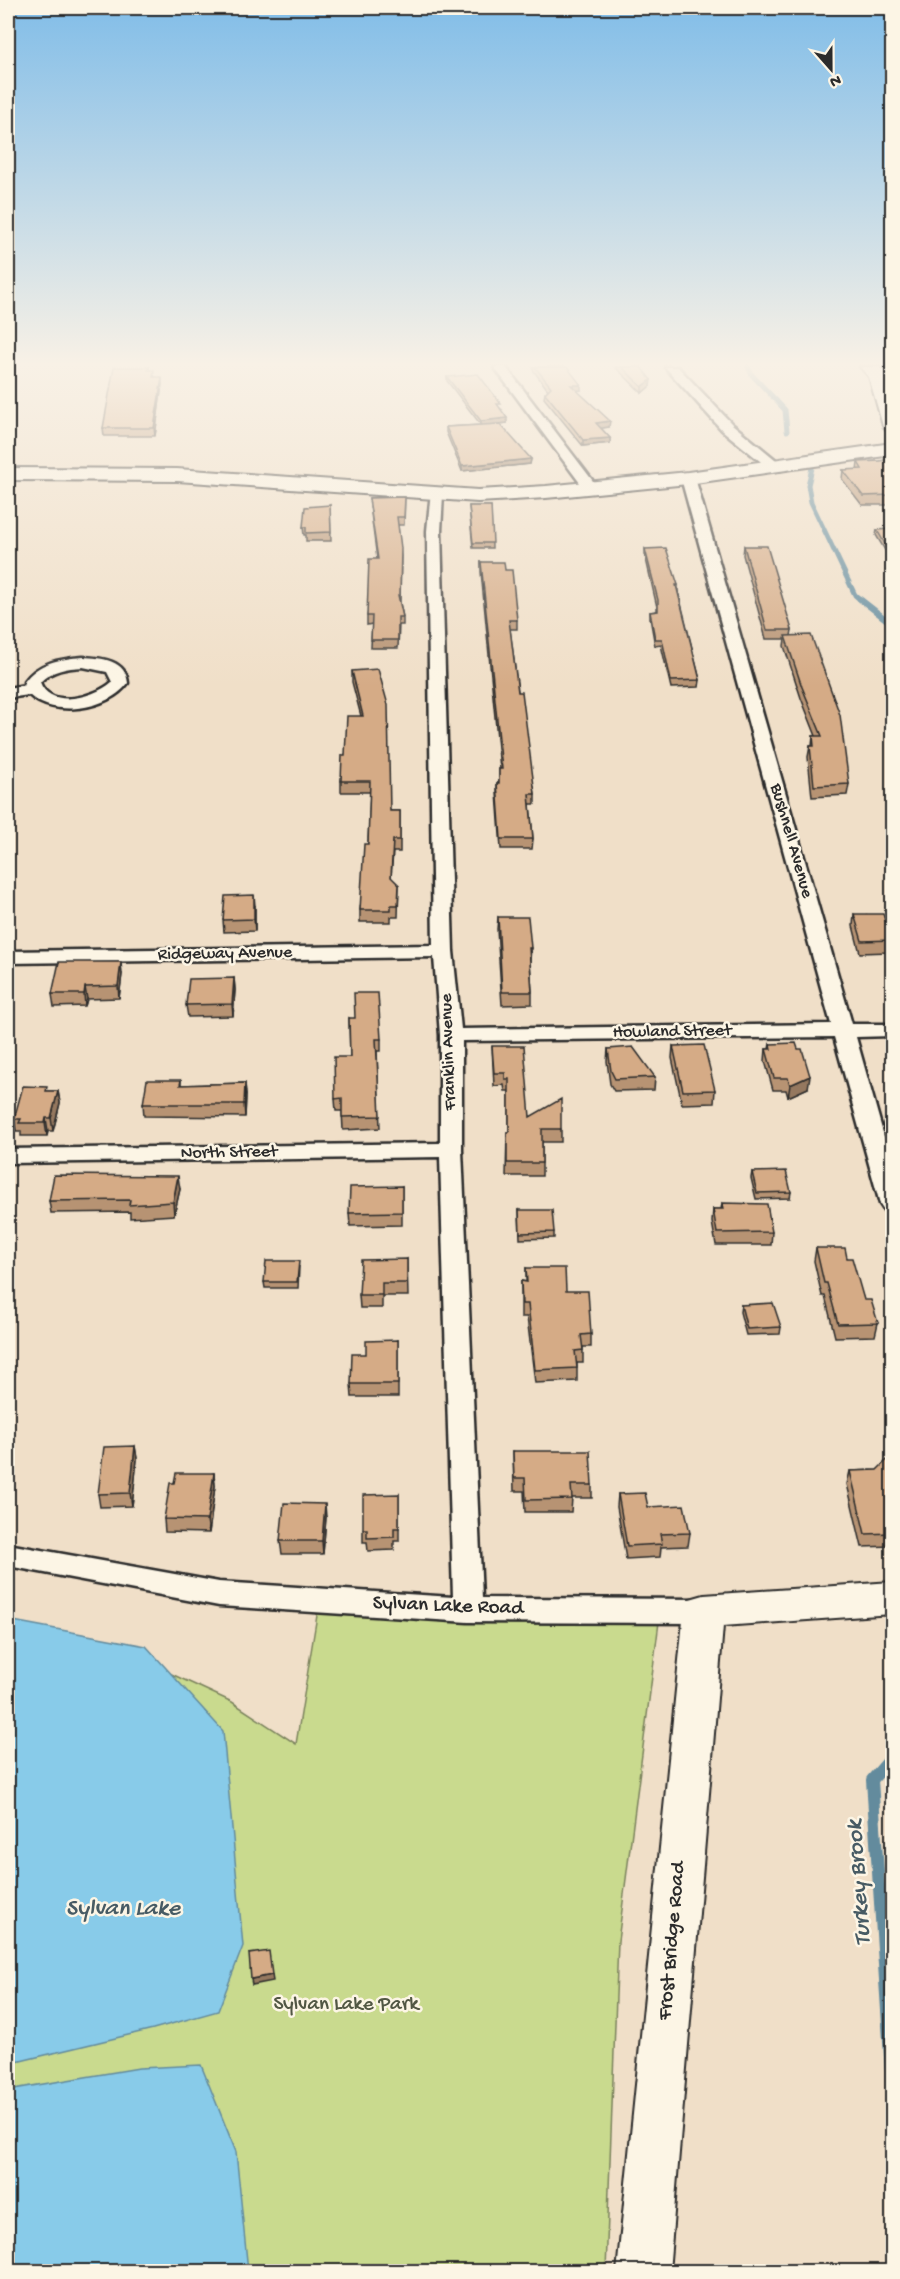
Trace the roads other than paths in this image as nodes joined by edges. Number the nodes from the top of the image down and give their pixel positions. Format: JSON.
{"nodes":[{"id":1,"x":580,"y":473,"type":"edge"},
{"id":2,"x":725,"y":473,"type":"edge"},
{"id":3,"x":8,"y":474,"type":"edge"},
{"id":4,"x":688,"y":478,"type":"junction"},
{"id":5,"x":591,"y":488,"type":"junction"},
{"id":6,"x":435,"y":494,"type":"junction"},
{"id":7,"x":33,"y":689,"type":"junction"},
{"id":8,"x":8,"y":693,"type":"edge"},
{"id":9,"x":443,"y":951,"type":"junction"},
{"id":10,"x":8,"y":957,"type":"edge"},
{"id":11,"x":841,"y":1030,"type":"junction"},
{"id":12,"x":892,"y":1030,"type":"edge"},
{"id":13,"x":451,"y":1035,"type":"junction"},
{"id":14,"x":451,"y":1150,"type":"junction"},
{"id":15,"x":8,"y":1156,"type":"edge"},
{"id":16,"x":892,"y":1204,"type":"edge"},
{"id":17,"x":8,"y":1554,"type":"edge"},
{"id":18,"x":892,"y":1598,"type":"edge"},
{"id":19,"x":468,"y":1610,"type":"junction"},
{"id":20,"x":704,"y":1611,"type":"junction"},
{"id":21,"x":643,"y":2271,"type":"edge"}],
"edges":[{"from":1,"to":5,"type":"street"},
{"from":2,"to":4,"type":"street"},
{"from":3,"to":6,"type":"street"},
{"from":4,"to":5,"type":"street"},
{"from":4,"to":11,"type":"street","name":"Bushnell Avenue"},
{"from":5,"to":6,"type":"street"},
{"from":6,"to":9,"type":"street","name":"Franklin Avenue"},
{"from":7,"to":7,"type":"street"},
{"from":7,"to":8,"type":"street"},
{"from":9,"to":10,"type":"street","name":"Ridgeway Avenue"},
{"from":9,"to":13,"type":"street","name":"Franklin Avenue"},
{"from":11,"to":12,"type":"street","name":"Howland Street"},
{"from":11,"to":13,"type":"street","name":"Howland Street"},
{"from":11,"to":16,"type":"street","name":"Bushnell Avenue"},
{"from":13,"to":14,"type":"street","name":"Franklin Avenue"},
{"from":14,"to":15,"type":"street","name":"North Street"},
{"from":14,"to":19,"type":"street","name":"Franklin Avenue"},
{"from":17,"to":19,"type":"street","name":"Sylvan Lake Road"},
{"from":18,"to":20,"type":"street","name":"Sylvan Lake Road"},
{"from":19,"to":20,"type":"street","name":"Sylvan Lake Road"},
{"from":20,"to":21,"type":"street","name":"Frost Bridge Road"}]}
